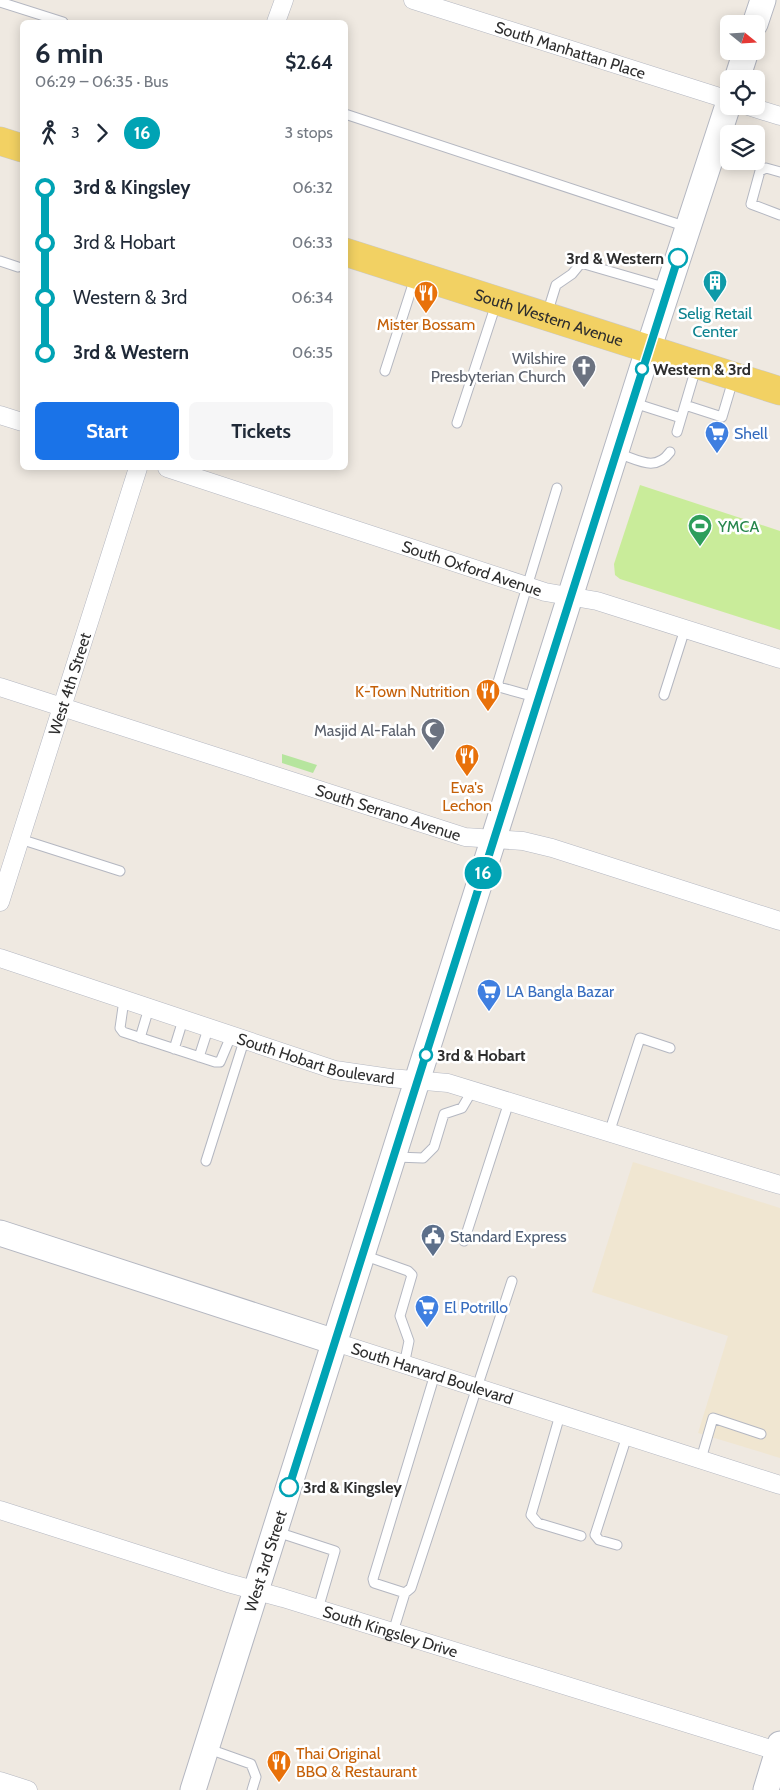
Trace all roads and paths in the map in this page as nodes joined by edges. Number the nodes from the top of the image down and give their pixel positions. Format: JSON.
{"nodes":[{"id":1,"x":284,"y":0,"type":"edge"},
{"id":2,"x":413,"y":0,"type":"edge"},
{"id":3,"x":763,"y":0,"type":"edge"},
{"id":4,"x":0,"y":2,"type":"edge"},
{"id":5,"x":758,"y":15,"type":"edge"},
{"id":6,"x":57,"y":20,"type":"edge"},
{"id":7,"x":277,"y":20,"type":"edge"},
{"id":8,"x":720,"y":98,"type":"edge"},
{"id":9,"x":765,"y":111,"type":"edge"},
{"id":10,"x":348,"y":115,"type":"edge"},
{"id":11,"x":724,"y":115,"type":"edge"},
{"id":12,"x":780,"y":116,"type":"edge"},
{"id":13,"x":0,"y":141,"type":"edge"},
{"id":14,"x":20,"y":146,"type":"edge"},
{"id":15,"x":780,"y":172,"type":"edge"},
{"id":16,"x":780,"y":215,"type":"edge"},
{"id":17,"x":688,"y":227,"type":"junction"},
{"id":18,"x":348,"y":253,"type":"edge"},
{"id":19,"x":0,"y":261,"type":"edge"},
{"id":20,"x":18,"y":267,"type":"dead end"},
{"id":21,"x":416,"y":275,"type":"junction"},
{"id":22,"x":668,"y":288,"type":"junction"},
{"id":23,"x":496,"y":301,"type":"junction"},
{"id":24,"x":546,"y":317,"type":"junction"},
{"id":25,"x":648,"y":350,"type":"junction"},
{"id":26,"x":697,"y":366,"type":"junction"},
{"id":27,"x":385,"y":371,"type":"dead end"},
{"id":28,"x":734,"y":377,"type":"junction"},
{"id":29,"x":780,"y":391,"type":"edge"},
{"id":30,"x":632,"y":402,"type":"junction"},
{"id":31,"x":685,"y":405,"type":"junction"},
{"id":32,"x":0,"y":415,"type":"edge"},
{"id":33,"x":681,"y":418,"type":"junction"},
{"id":34,"x":20,"y":421,"type":"edge"},
{"id":35,"x":457,"y":423,"type":"dead end"},
{"id":36,"x":677,"y":432,"type":"dead end"},
{"id":37,"x":616,"y":452,"type":"junction"},
{"id":38,"x":670,"y":452,"type":"dead end"},
{"id":39,"x":137,"y":470,"type":"edge"},
{"id":40,"x":173,"y":470,"type":"edge"},
{"id":41,"x":557,"y":488,"type":"dead end"},
{"id":42,"x":527,"y":586,"type":"junction"},
{"id":43,"x":570,"y":596,"type":"junction"},
{"id":44,"x":685,"y":629,"type":"junction"},
{"id":45,"x":780,"y":659,"type":"edge"},
{"id":46,"x":0,"y":687,"type":"edge"},
{"id":47,"x":664,"y":695,"type":"dead end"},
{"id":48,"x":538,"y":698,"type":"junction"},
{"id":49,"x":62,"y":707,"type":"junction"},
{"id":50,"x":20,"y":839,"type":"junction"},
{"id":51,"x":494,"y":840,"type":"junction"},
{"id":52,"x":120,"y":871,"type":"dead end"},
{"id":53,"x":0,"y":902,"type":"edge"},
{"id":54,"x":780,"y":921,"type":"edge"},
{"id":55,"x":0,"y":958,"type":"edge"},
{"id":56,"x":124,"y":1000,"type":"junction"},
{"id":57,"x":148,"y":1008,"type":"junction"},
{"id":58,"x":183,"y":1020,"type":"junction"},
{"id":59,"x":208,"y":1029,"type":"junction"},
{"id":60,"x":140,"y":1038,"type":"junction"},
{"id":61,"x":237,"y":1038,"type":"junction"},
{"id":62,"x":670,"y":1048,"type":"dead end"},
{"id":63,"x":174,"y":1049,"type":"junction"},
{"id":64,"x":199,"y":1057,"type":"junction"},
{"id":65,"x":417,"y":1081,"type":"junction"},
{"id":66,"x":472,"y":1091,"type":"junction"},
{"id":67,"x":509,"y":1102,"type":"junction"},
{"id":68,"x":610,"y":1133,"type":"junction"},
{"id":69,"x":393,"y":1156,"type":"junction"},
{"id":70,"x":206,"y":1161,"type":"dead end"},
{"id":71,"x":780,"y":1185,"type":"edge"},
{"id":72,"x":0,"y":1233,"type":"edge"},
{"id":73,"x":464,"y":1241,"type":"dead end"},
{"id":74,"x":362,"y":1255,"type":"junction"},
{"id":75,"x":512,"y":1281,"type":"dead end"},
{"id":76,"x":335,"y":1342,"type":"junction"},
{"id":77,"x":404,"y":1364,"type":"junction"},
{"id":78,"x":433,"y":1380,"type":"junction"},
{"id":79,"x":478,"y":1388,"type":"junction"},
{"id":80,"x":560,"y":1415,"type":"junction"},
{"id":81,"x":761,"y":1434,"type":"dead end"},
{"id":82,"x":627,"y":1436,"type":"junction"},
{"id":83,"x":700,"y":1459,"type":"junction"},
{"id":84,"x":780,"y":1485,"type":"edge"},
{"id":85,"x":0,"y":1510,"type":"edge"},
{"id":86,"x":275,"y":1531,"type":"junction"},
{"id":87,"x":581,"y":1536,"type":"dead end"},
{"id":88,"x":617,"y":1545,"type":"dead end"},
{"id":89,"x":257,"y":1590,"type":"junction"},
{"id":90,"x":405,"y":1593,"type":"junction"},
{"id":91,"x":318,"y":1609,"type":"junction"},
{"id":92,"x":393,"y":1632,"type":"junction"},
{"id":93,"x":206,"y":1749,"type":"junction"},
{"id":94,"x":779,"y":1749,"type":"edge"},
{"id":95,"x":0,"y":1781,"type":"edge"},
{"id":96,"x":28,"y":1790,"type":"edge"},
{"id":97,"x":193,"y":1790,"type":"edge"},
{"id":98,"x":252,"y":1790,"type":"edge"},
{"id":99,"x":766,"y":1790,"type":"edge"}],
"edges":[{"from":1,"to":7,"type":"street"},
{"from":2,"to":8,"type":"street","name":"South Manhattan Place"},
{"from":3,"to":5,"type":"main road"},
{"from":4,"to":6,"type":"lane"},
{"from":9,"to":12,"type":"street"},
{"from":10,"to":17,"type":"lane"},
{"from":11,"to":17,"type":"main road","name":"West 3rd Street"},
{"from":13,"to":14,"type":"main road"},
{"from":15,"to":16,"type":"lane"},
{"from":17,"to":22,"type":"main road","name":"West 3rd Street"},
{"from":18,"to":21,"type":"main road","name":"South Western Avenue"},
{"from":19,"to":20,"type":"lane"},
{"from":21,"to":23,"type":"main road","name":"South Western Avenue"},
{"from":21,"to":27,"type":"lane"},
{"from":22,"to":24,"type":"lane"},
{"from":22,"to":25,"type":"main road","name":"West 3rd Street"},
{"from":23,"to":24,"type":"main road","name":"South Western Avenue"},
{"from":23,"to":35,"type":"lane"},
{"from":24,"to":25,"type":"main road","name":"South Western Avenue"},
{"from":25,"to":26,"type":"main road","name":"South Western Avenue"},
{"from":25,"to":30,"type":"main road","name":"West 3rd Street"},
{"from":26,"to":28,"type":"main road","name":"South Western Avenue"},
{"from":26,"to":31,"type":"lane"},
{"from":28,"to":29,"type":"main road","name":"South Western Avenue"},
{"from":28,"to":31,"type":"lane"},
{"from":30,"to":33,"type":"lane"},
{"from":30,"to":37,"type":"main road","name":"West 3rd Street"},
{"from":31,"to":33,"type":"lane"},
{"from":32,"to":34,"type":"street"},
{"from":33,"to":36,"type":"lane"},
{"from":37,"to":38,"type":"lane"},
{"from":37,"to":43,"type":"main road","name":"West 3rd Street"},
{"from":39,"to":49,"type":"street","name":"West 4th Street"},
{"from":40,"to":42,"type":"street","name":"South Oxford Avenue"},
{"from":41,"to":42,"type":"lane"},
{"from":42,"to":43,"type":"street","name":"South Oxford Avenue"},
{"from":42,"to":48,"type":"lane"},
{"from":43,"to":44,"type":"street","name":"South Oxford Avenue"},
{"from":43,"to":48,"type":"main road","name":"West 3rd Street"},
{"from":44,"to":45,"type":"street","name":"South Oxford Avenue"},
{"from":44,"to":47,"type":"lane"},
{"from":46,"to":49,"type":"street","name":"South Serrano Avenue"},
{"from":48,"to":51,"type":"main road","name":"West 3rd Street"},
{"from":49,"to":50,"type":"street","name":"West 4th Street"},
{"from":49,"to":51,"type":"street","name":"South Serrano Avenue"},
{"from":50,"to":52,"type":"lane"},
{"from":50,"to":53,"type":"street","name":"West 4th Street"},
{"from":51,"to":54,"type":"street","name":"South Serrano Avenue"},
{"from":51,"to":65,"type":"main road","name":"West 3rd Street"},
{"from":55,"to":56,"type":"street","name":"South Hobart Boulevard"},
{"from":56,"to":57,"type":"street","name":"South Hobart Boulevard"},
{"from":56,"to":60,"type":"lane"},
{"from":57,"to":58,"type":"street","name":"South Hobart Boulevard"},
{"from":57,"to":60,"type":"lane"},
{"from":58,"to":59,"type":"street","name":"South Hobart Boulevard"},
{"from":58,"to":63,"type":"lane"},
{"from":59,"to":61,"type":"street","name":"South Hobart Boulevard"},
{"from":59,"to":64,"type":"lane"},
{"from":60,"to":63,"type":"lane"},
{"from":61,"to":64,"type":"lane"},
{"from":61,"to":65,"type":"street","name":"South Hobart Boulevard"},
{"from":61,"to":70,"type":"lane"},
{"from":62,"to":68,"type":"lane"},
{"from":63,"to":64,"type":"lane"},
{"from":65,"to":66,"type":"street","name":"South Hobart Boulevard"},
{"from":65,"to":69,"type":"main road","name":"West 3rd Street"},
{"from":66,"to":67,"type":"street","name":"South Hobart Boulevard"},
{"from":66,"to":69,"type":"lane"},
{"from":67,"to":68,"type":"street","name":"South Hobart Boulevard"},
{"from":67,"to":73,"type":"lane"},
{"from":68,"to":71,"type":"street","name":"South Hobart Boulevard"},
{"from":69,"to":74,"type":"main road","name":"West 3rd Street"},
{"from":72,"to":76,"type":"main road","name":"South Harvard Boulevard"},
{"from":74,"to":76,"type":"main road","name":"West 3rd Street"},
{"from":74,"to":77,"type":"lane"},
{"from":75,"to":79,"type":"lane"},
{"from":76,"to":77,"type":"street","name":"South Harvard Boulevard"},
{"from":76,"to":86,"type":"main road","name":"West 3rd Street"},
{"from":77,"to":78,"type":"street","name":"South Harvard Boulevard"},
{"from":78,"to":79,"type":"street","name":"South Harvard Boulevard"},
{"from":78,"to":90,"type":"lane"},
{"from":79,"to":80,"type":"street","name":"South Harvard Boulevard"},
{"from":79,"to":90,"type":"lane"},
{"from":80,"to":82,"type":"street","name":"South Harvard Boulevard"},
{"from":80,"to":87,"type":"lane"},
{"from":81,"to":83,"type":"lane"},
{"from":82,"to":83,"type":"street","name":"South Harvard Boulevard"},
{"from":82,"to":88,"type":"lane"},
{"from":83,"to":84,"type":"street","name":"South Harvard Boulevard"},
{"from":85,"to":89,"type":"street","name":"South Kingsley Drive"},
{"from":86,"to":89,"type":"main road","name":"West 3rd Street"},
{"from":86,"to":91,"type":"lane"},
{"from":89,"to":91,"type":"street","name":"South Kingsley Drive"},
{"from":89,"to":93,"type":"main road","name":"West 3rd Street"},
{"from":90,"to":92,"type":"lane"},
{"from":91,"to":92,"type":"street","name":"South Kingsley Drive"},
{"from":92,"to":94,"type":"street","name":"South Kingsley Drive"},
{"from":93,"to":97,"type":"main road","name":"West 3rd Street"},
{"from":93,"to":98,"type":"lane"},
{"from":94,"to":99,"type":"main road"},
{"from":95,"to":96,"type":"street"}]}
